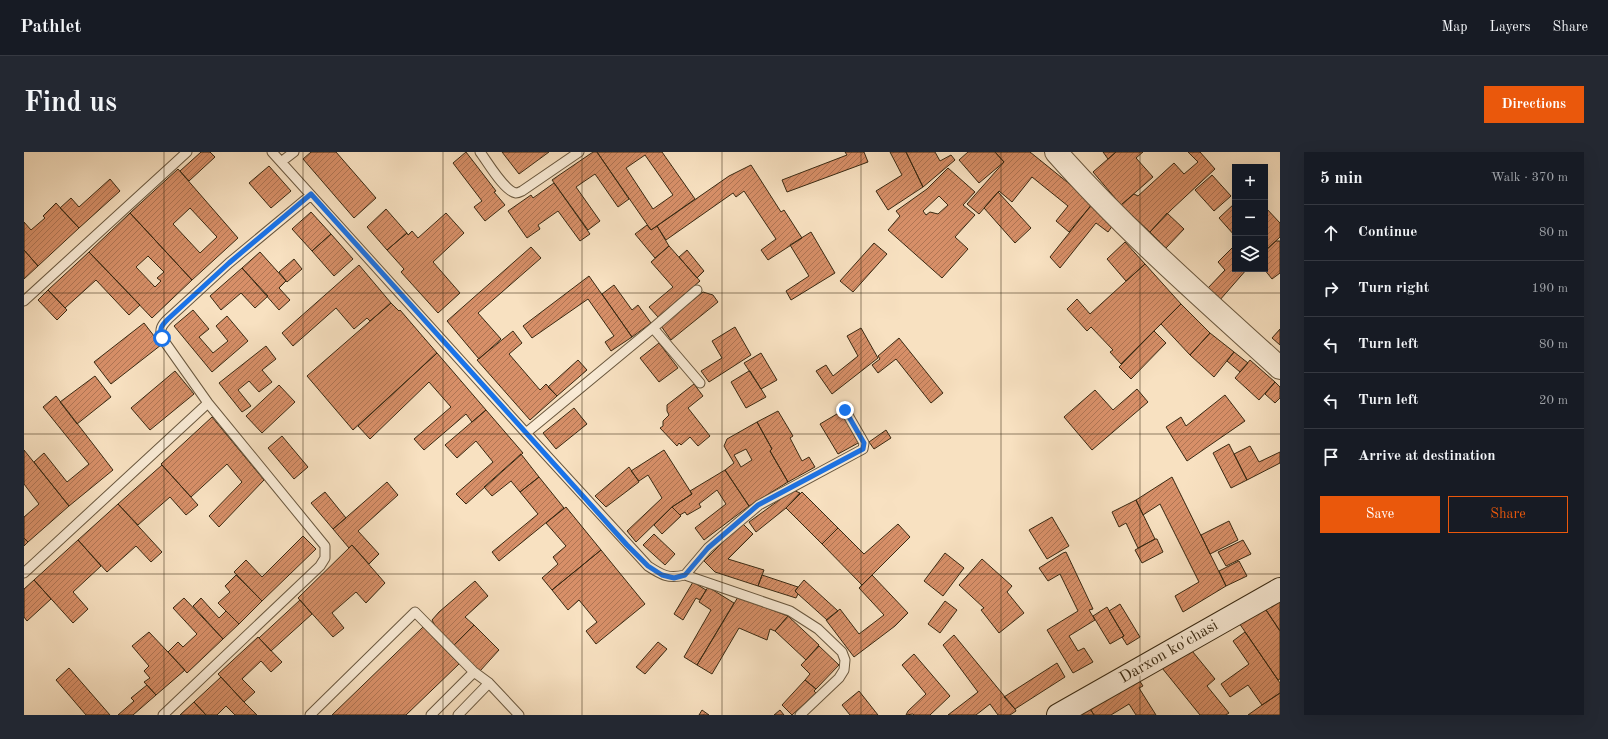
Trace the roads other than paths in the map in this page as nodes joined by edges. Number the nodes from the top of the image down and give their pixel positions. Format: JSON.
{"nodes":[{"id":1,"x":187,"y":152,"type":"edge"},
{"id":2,"x":272,"y":152,"type":"edge"},
{"id":3,"x":294,"y":152,"type":"edge"},
{"id":4,"x":480,"y":152,"type":"edge"},
{"id":5,"x":579,"y":152,"type":"edge"},
{"id":6,"x":1056,"y":152,"type":"edge"},
{"id":7,"x":281,"y":162,"type":"junction"},
{"id":8,"x":311,"y":194,"type":"junction"},
{"id":9,"x":697,"y":290,"type":"dead end"},
{"id":10,"x":24,"y":301,"type":"edge"},
{"id":11,"x":653,"y":328,"type":"junction"},
{"id":12,"x":1280,"y":368,"type":"edge"},
{"id":13,"x":700,"y":383,"type":"dead end"},
{"id":14,"x":208,"y":403,"type":"junction"},
{"id":15,"x":845,"y":410,"type":"dead end"},
{"id":16,"x":526,"y":433,"type":"junction"},
{"id":17,"x":24,"y":573,"type":"edge"},
{"id":18,"x":685,"y":575,"type":"junction"},
{"id":19,"x":1280,"y":589,"type":"edge"},
{"id":20,"x":474,"y":672,"type":"junction"},
{"id":21,"x":489,"y":683,"type":"junction"},
{"id":22,"x":163,"y":715,"type":"edge"},
{"id":23,"x":310,"y":715,"type":"edge"},
{"id":24,"x":431,"y":715,"type":"edge"},
{"id":25,"x":458,"y":715,"type":"edge"},
{"id":26,"x":519,"y":715,"type":"edge"},
{"id":27,"x":800,"y":715,"type":"edge"},
{"id":28,"x":1058,"y":715,"type":"edge"}],
"edges":[{"from":1,"to":10,"type":"lane"},
{"from":2,"to":7,"type":"lane"},
{"from":3,"to":7,"type":"lane"},
{"from":4,"to":5,"type":"lane"},
{"from":6,"to":12,"type":"street"},
{"from":7,"to":8,"type":"lane"},
{"from":8,"to":14,"type":"lane"},
{"from":8,"to":16,"type":"lane"},
{"from":9,"to":11,"type":"lane"},
{"from":11,"to":13,"type":"lane"},
{"from":11,"to":16,"type":"lane"},
{"from":14,"to":17,"type":"lane"},
{"from":14,"to":22,"type":"lane"},
{"from":15,"to":18,"type":"lane"},
{"from":16,"to":18,"type":"lane"},
{"from":18,"to":27,"type":"lane"},
{"from":19,"to":28,"type":"street","name":"Darxon ko'chasi"},
{"from":20,"to":21,"type":"lane"},
{"from":20,"to":23,"type":"lane"},
{"from":20,"to":24,"type":"lane"},
{"from":21,"to":25,"type":"lane"},
{"from":21,"to":26,"type":"lane"}]}
